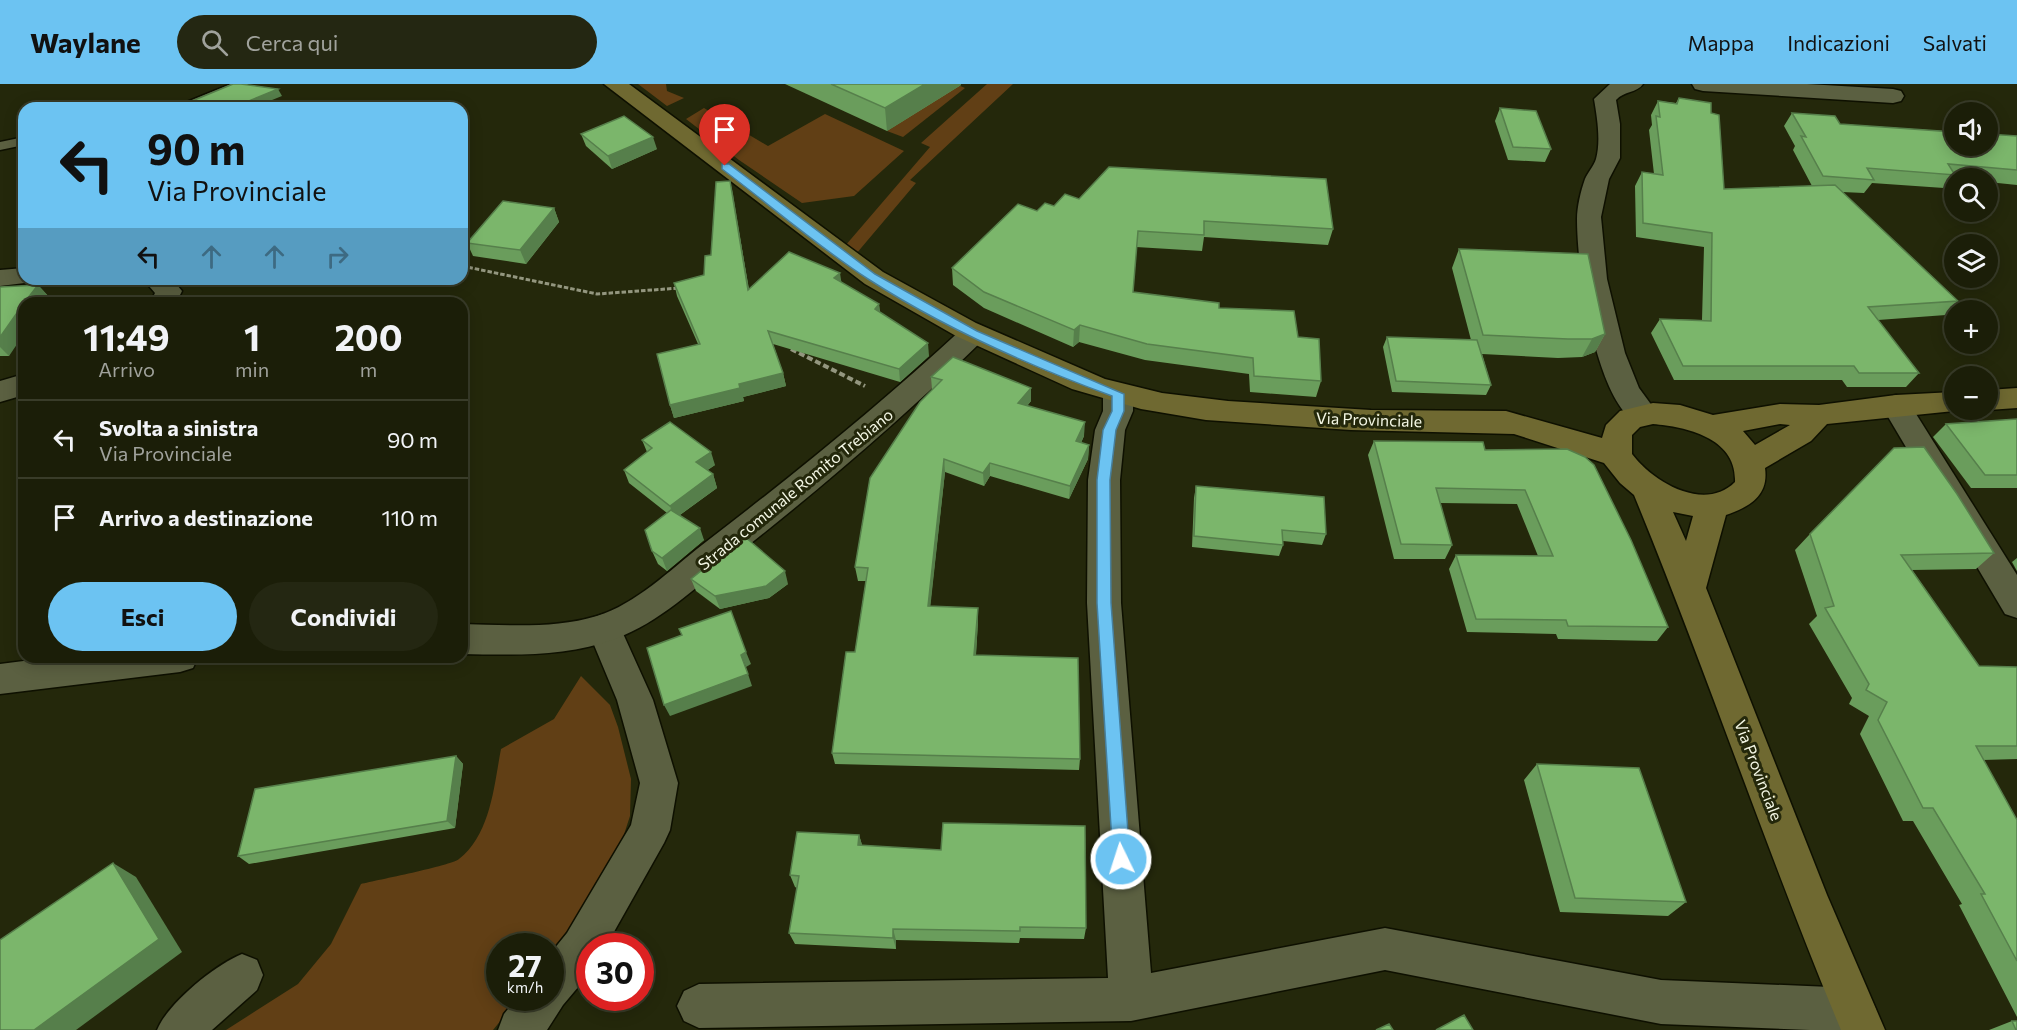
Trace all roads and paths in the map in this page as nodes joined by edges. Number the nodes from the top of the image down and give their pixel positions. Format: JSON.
{"nodes":[{"id":1,"x":242,"y":84,"type":"edge"},
{"id":2,"x":615,"y":84,"type":"edge"},
{"id":3,"x":1632,"y":84,"type":"edge"},
{"id":4,"x":1703,"y":84,"type":"edge"},
{"id":5,"x":1893,"y":96,"type":"dead end"},
{"id":6,"x":194,"y":102,"type":"edge"},
{"id":7,"x":18,"y":142,"type":"edge"},
{"id":8,"x":0,"y":146,"type":"edge"},
{"id":9,"x":468,"y":267,"type":"edge"},
{"id":10,"x":18,"y":276,"type":"edge"},
{"id":11,"x":0,"y":278,"type":"edge"},
{"id":12,"x":162,"y":285,"type":"edge"},
{"id":13,"x":688,"y":286,"type":"edge"},
{"id":14,"x":166,"y":297,"type":"edge"},
{"id":15,"x":973,"y":334,"type":"junction"},
{"id":16,"x":786,"y":346,"type":"edge"},
{"id":17,"x":18,"y":386,"type":"edge"},
{"id":18,"x":0,"y":392,"type":"edge"},
{"id":19,"x":1118,"y":394,"type":"junction"},
{"id":20,"x":2017,"y":398,"type":"edge"},
{"id":21,"x":1998,"y":399,"type":"edge"},
{"id":22,"x":1944,"y":403,"type":"edge"},
{"id":23,"x":900,"y":404,"type":"junction"},
{"id":24,"x":1896,"y":405,"type":"junction"},
{"id":25,"x":1819,"y":415,"type":"junction"},
{"id":26,"x":1633,"y":419,"type":"junction"},
{"id":27,"x":1513,"y":422,"type":"junction"},
{"id":28,"x":1712,"y":426,"type":"junction"},
{"id":29,"x":1617,"y":456,"type":"junction"},
{"id":30,"x":1749,"y":463,"type":"junction"},
{"id":31,"x":1647,"y":488,"type":"junction"},
{"id":32,"x":1712,"y":506,"type":"junction"},
{"id":33,"x":1690,"y":586,"type":"junction"},
{"id":34,"x":2017,"y":604,"type":"edge"},
{"id":35,"x":604,"y":628,"type":"junction"},
{"id":36,"x":468,"y":639,"type":"edge"},
{"id":37,"x":131,"y":663,"type":"edge"},
{"id":38,"x":0,"y":679,"type":"edge"},
{"id":39,"x":564,"y":971,"type":"edge"},
{"id":40,"x":242,"y":975,"type":"dead end"},
{"id":41,"x":1131,"y":999,"type":"junction"},
{"id":42,"x":699,"y":1006,"type":"dead end"},
{"id":43,"x":534,"y":1011,"type":"edge"},
{"id":44,"x":1858,"y":1020,"type":"edge"},
{"id":45,"x":179,"y":1030,"type":"edge"},
{"id":46,"x":520,"y":1030,"type":"edge"}],
"edges":[{"from":1,"to":6,"type":"lane"},
{"from":2,"to":15,"type":"main road","name":"Via Provinciale"},
{"from":3,"to":26,"type":"street"},
{"from":4,"to":5,"type":"street"},
{"from":7,"to":8,"type":"lane"},
{"from":9,"to":13,"type":"path"},
{"from":10,"to":11,"type":"street"},
{"from":12,"to":14,"type":"street"},
{"from":15,"to":19,"type":"main road","name":"Via Provinciale"},
{"from":15,"to":23,"type":"street","name":"Strada comunale Romito Trebiano"},
{"from":16,"to":23,"type":"path"},
{"from":17,"to":18,"type":"street"},
{"from":19,"to":27,"type":"main road","name":"Via Provinciale"},
{"from":19,"to":41,"type":"street"},
{"from":20,"to":21,"type":"main road"},
{"from":22,"to":24,"type":"main road"},
{"from":23,"to":35,"type":"street","name":"Strada comunale Romito Trebiano"},
{"from":24,"to":25,"type":"main road"},
{"from":24,"to":34,"type":"street"},
{"from":25,"to":28,"type":"main road"},
{"from":25,"to":30,"type":"main road"},
{"from":26,"to":27,"type":"main road"},
{"from":26,"to":28,"type":"main road"},
{"from":26,"to":29,"type":"main road"},
{"from":27,"to":29,"type":"main road","name":"Via Provinciale"},
{"from":28,"to":30,"type":"main road"},
{"from":29,"to":31,"type":"main road"},
{"from":30,"to":32,"type":"main road"},
{"from":31,"to":32,"type":"main road"},
{"from":31,"to":33,"type":"main road","name":"Via Provinciale"},
{"from":32,"to":33,"type":"main road"},
{"from":33,"to":44,"type":"main road","name":"Via Provinciale"},
{"from":35,"to":36,"type":"street","name":"Strada comunale Romito Trebiano"},
{"from":35,"to":39,"type":"street"},
{"from":37,"to":38,"type":"street"},
{"from":40,"to":45,"type":"street"},
{"from":41,"to":42,"type":"street"},
{"from":41,"to":44,"type":"street"},
{"from":43,"to":46,"type":"street"}]}
